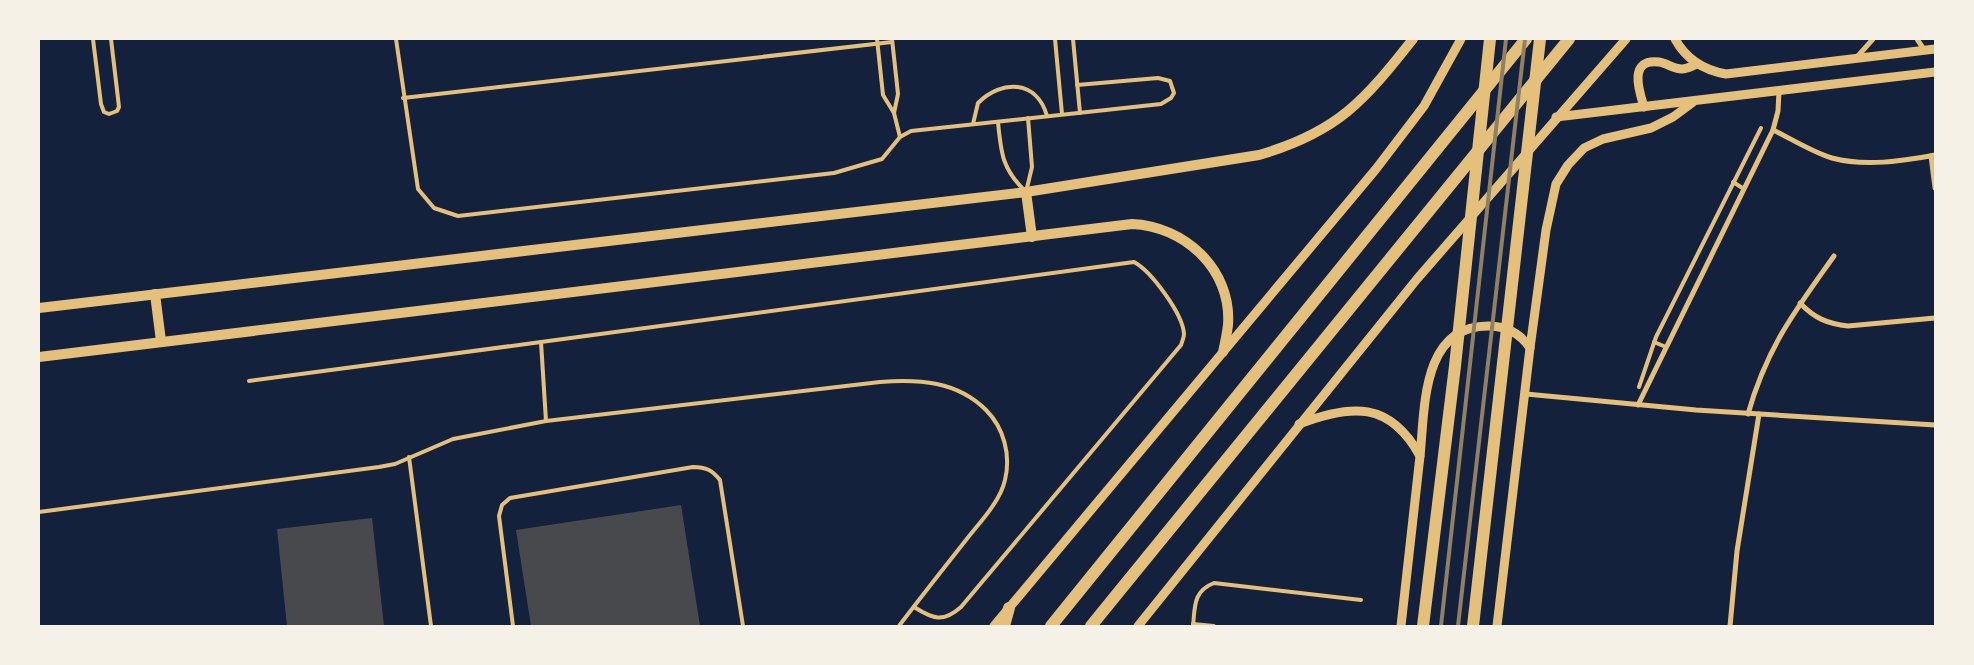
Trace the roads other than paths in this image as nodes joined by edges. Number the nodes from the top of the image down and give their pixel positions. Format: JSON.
{"nodes":[{"id":1,"x":93,"y":39,"type":"edge"},
{"id":2,"x":111,"y":39,"type":"edge"},
{"id":3,"x":396,"y":39,"type":"edge"},
{"id":4,"x":1055,"y":39,"type":"edge"},
{"id":5,"x":1073,"y":39,"type":"edge"},
{"id":6,"x":1413,"y":39,"type":"edge"},
{"id":7,"x":1461,"y":39,"type":"edge"},
{"id":8,"x":1490,"y":39,"type":"edge"},
{"id":9,"x":1526,"y":39,"type":"edge"},
{"id":10,"x":1540,"y":39,"type":"edge"},
{"id":11,"x":1569,"y":39,"type":"edge"},
{"id":12,"x":1626,"y":39,"type":"edge"},
{"id":13,"x":1675,"y":39,"type":"edge"},
{"id":14,"x":1873,"y":39,"type":"edge"},
{"id":15,"x":1917,"y":39,"type":"edge"},
{"id":16,"x":892,"y":40,"type":"edge"},
{"id":17,"x":878,"y":41,"type":"edge"},
{"id":18,"x":1935,"y":50,"type":"edge"},
{"id":19,"x":1925,"y":51,"type":"junction"},
{"id":20,"x":1849,"y":60,"type":"junction"},
{"id":21,"x":1697,"y":64,"type":"junction"},
{"id":22,"x":1935,"y":72,"type":"edge"},
{"id":23,"x":1078,"y":85,"type":"junction"},
{"id":24,"x":1779,"y":92,"type":"junction"},
{"id":25,"x":403,"y":98,"type":"junction"},
{"id":26,"x":1692,"y":103,"type":"junction"},
{"id":27,"x":1644,"y":107,"type":"junction"},
{"id":28,"x":894,"y":113,"type":"junction"},
{"id":29,"x":1080,"y":113,"type":"junction"},
{"id":30,"x":1062,"y":114,"type":"junction"},
{"id":31,"x":1047,"y":116,"type":"junction"},
{"id":32,"x":1556,"y":117,"type":"junction"},
{"id":33,"x":1028,"y":118,"type":"junction"},
{"id":34,"x":998,"y":122,"type":"junction"},
{"id":35,"x":973,"y":124,"type":"junction"},
{"id":36,"x":1761,"y":128,"type":"dead end"},
{"id":37,"x":1773,"y":130,"type":"junction"},
{"id":38,"x":900,"y":137,"type":"junction"},
{"id":39,"x":1933,"y":155,"type":"edge"},
{"id":40,"x":1733,"y":182,"type":"junction"},
{"id":41,"x":1935,"y":188,"type":"edge"},
{"id":42,"x":1744,"y":189,"type":"junction"},
{"id":43,"x":1026,"y":192,"type":"junction"},
{"id":44,"x":1032,"y":237,"type":"junction"},
{"id":45,"x":1834,"y":256,"type":"dead end"},
{"id":46,"x":155,"y":294,"type":"junction"},
{"id":47,"x":1800,"y":303,"type":"junction"},
{"id":48,"x":39,"y":308,"type":"edge"},
{"id":49,"x":1935,"y":318,"type":"edge"},
{"id":50,"x":161,"y":341,"type":"junction"},
{"id":51,"x":541,"y":342,"type":"junction"},
{"id":52,"x":1654,"y":342,"type":"junction"},
{"id":53,"x":1666,"y":347,"type":"junction"},
{"id":54,"x":1530,"y":348,"type":"junction"},
{"id":55,"x":1223,"y":352,"type":"junction"},
{"id":56,"x":39,"y":357,"type":"edge"},
{"id":57,"x":249,"y":381,"type":"dead end"},
{"id":58,"x":1639,"y":387,"type":"dead end"},
{"id":59,"x":1526,"y":394,"type":"junction"},
{"id":60,"x":1638,"y":405,"type":"junction"},
{"id":61,"x":1748,"y":414,"type":"junction"},
{"id":62,"x":1759,"y":414,"type":"junction"},
{"id":63,"x":546,"y":421,"type":"junction"},
{"id":64,"x":1298,"y":424,"type":"junction"},
{"id":65,"x":1935,"y":424,"type":"edge"},
{"id":66,"x":1420,"y":456,"type":"junction"},
{"id":67,"x":409,"y":457,"type":"junction"},
{"id":68,"x":39,"y":512,"type":"edge"},
{"id":69,"x":1361,"y":600,"type":"dead end"},
{"id":70,"x":914,"y":607,"type":"junction"},
{"id":71,"x":1008,"y":608,"type":"junction"},
{"id":72,"x":1193,"y":625,"type":"edge"},
{"id":73,"x":431,"y":626,"type":"edge"},
{"id":74,"x":513,"y":626,"type":"edge"},
{"id":75,"x":743,"y":626,"type":"edge"},
{"id":76,"x":899,"y":626,"type":"edge"},
{"id":77,"x":994,"y":626,"type":"edge"},
{"id":78,"x":1004,"y":626,"type":"edge"},
{"id":79,"x":1051,"y":626,"type":"edge"},
{"id":80,"x":1091,"y":626,"type":"edge"},
{"id":81,"x":1138,"y":626,"type":"edge"},
{"id":82,"x":1214,"y":626,"type":"edge"},
{"id":83,"x":1401,"y":626,"type":"edge"},
{"id":84,"x":1423,"y":626,"type":"edge"},
{"id":85,"x":1473,"y":626,"type":"edge"},
{"id":86,"x":1497,"y":626,"type":"edge"},
{"id":87,"x":1730,"y":626,"type":"edge"}],
"edges":[{"from":1,"to":2,"type":"lane"},
{"from":3,"to":25,"type":"lane"},
{"from":4,"to":30,"type":"lane"},
{"from":5,"to":23,"type":"lane"},
{"from":6,"to":43,"type":"main road"},
{"from":7,"to":55,"type":"street"},
{"from":8,"to":84,"type":"main road"},
{"from":9,"to":79,"type":"main road"},
{"from":10,"to":85,"type":"main road"},
{"from":11,"to":80,"type":"main road"},
{"from":12,"to":32,"type":"street"},
{"from":13,"to":21,"type":"street"},
{"from":14,"to":20,"type":"street"},
{"from":15,"to":19,"type":"street"},
{"from":16,"to":17,"type":"lane"},
{"from":16,"to":28,"type":"lane"},
{"from":17,"to":25,"type":"lane"},
{"from":17,"to":28,"type":"lane"},
{"from":18,"to":19,"type":"street"},
{"from":19,"to":20,"type":"street"},
{"from":20,"to":21,"type":"street"},
{"from":21,"to":27,"type":"street"},
{"from":22,"to":24,"type":"street"},
{"from":23,"to":29,"type":"lane"},
{"from":23,"to":29,"type":"lane"},
{"from":24,"to":26,"type":"street"},
{"from":24,"to":37,"type":"street"},
{"from":25,"to":38,"type":"lane"},
{"from":26,"to":27,"type":"street"},
{"from":26,"to":54,"type":"street"},
{"from":27,"to":32,"type":"street"},
{"from":28,"to":38,"type":"lane"},
{"from":29,"to":30,"type":"lane"},
{"from":30,"to":31,"type":"lane"},
{"from":31,"to":33,"type":"lane"},
{"from":31,"to":35,"type":"lane"},
{"from":32,"to":64,"type":"street"},
{"from":33,"to":34,"type":"lane"},
{"from":33,"to":43,"type":"lane"},
{"from":34,"to":35,"type":"lane"},
{"from":34,"to":43,"type":"lane"},
{"from":35,"to":38,"type":"lane"},
{"from":36,"to":40,"type":"lane"},
{"from":37,"to":39,"type":"street"},
{"from":37,"to":42,"type":"street"},
{"from":39,"to":41,"type":"street"},
{"from":40,"to":42,"type":"lane"},
{"from":40,"to":52,"type":"lane"},
{"from":42,"to":53,"type":"street"},
{"from":43,"to":44,"type":"main road"},
{"from":43,"to":46,"type":"main road"},
{"from":44,"to":50,"type":"main road"},
{"from":44,"to":55,"type":"main road"},
{"from":45,"to":47,"type":"street"},
{"from":46,"to":48,"type":"main road"},
{"from":46,"to":50,"type":"main road"},
{"from":47,"to":49,"type":"street"},
{"from":47,"to":61,"type":"street"},
{"from":50,"to":56,"type":"main road"},
{"from":51,"to":57,"type":"lane"},
{"from":51,"to":63,"type":"lane"},
{"from":51,"to":70,"type":"lane"},
{"from":52,"to":53,"type":"lane"},
{"from":52,"to":58,"type":"lane"},
{"from":53,"to":60,"type":"street"},
{"from":54,"to":59,"type":"street"},
{"from":54,"to":66,"type":"street"},
{"from":55,"to":71,"type":"street"},
{"from":59,"to":60,"type":"street"},
{"from":59,"to":86,"type":"street"},
{"from":60,"to":61,"type":"street"},
{"from":61,"to":62,"type":"street"},
{"from":62,"to":65,"type":"street"},
{"from":62,"to":87,"type":"street"},
{"from":63,"to":67,"type":"lane"},
{"from":63,"to":70,"type":"lane"},
{"from":64,"to":66,"type":"street"},
{"from":64,"to":81,"type":"street"},
{"from":66,"to":83,"type":"street"},
{"from":67,"to":68,"type":"lane"},
{"from":67,"to":73,"type":"lane"},
{"from":69,"to":72,"type":"lane"},
{"from":70,"to":76,"type":"lane"},
{"from":71,"to":77,"type":"street"},
{"from":71,"to":78,"type":"main road"},
{"from":72,"to":82,"type":"lane"},
{"from":74,"to":75,"type":"lane"}]}
